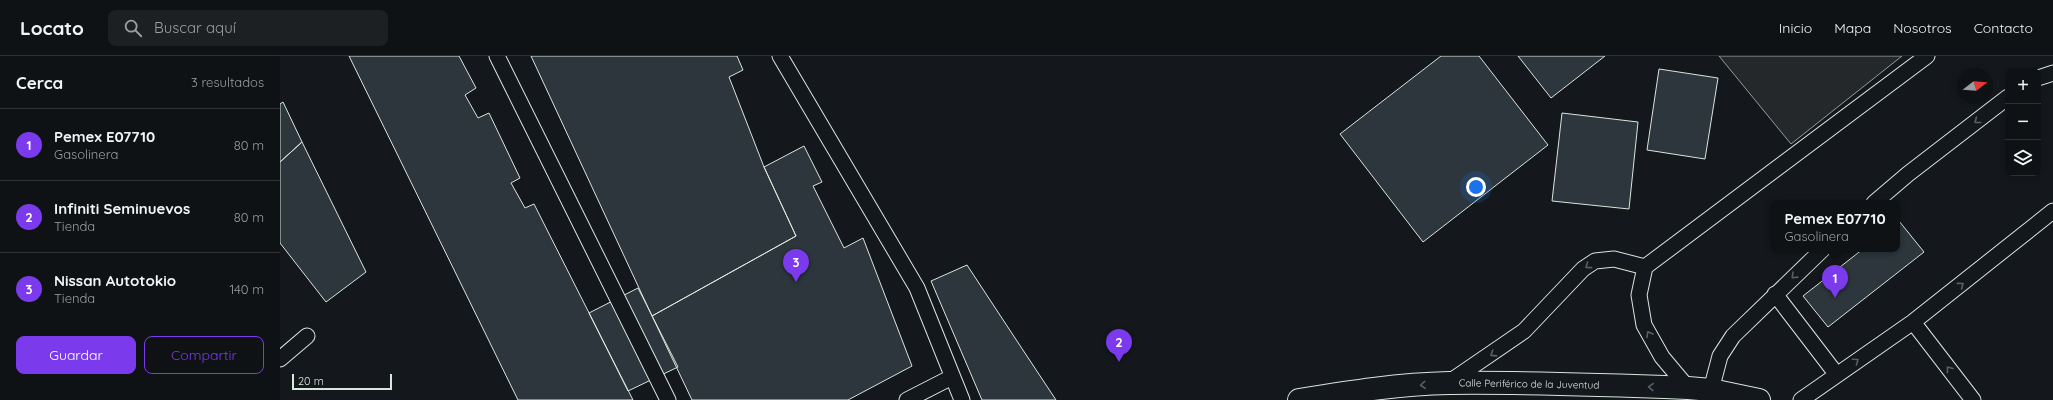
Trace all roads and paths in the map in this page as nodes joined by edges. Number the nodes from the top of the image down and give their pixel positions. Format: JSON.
{"nodes":[{"id":1,"x":497,"y":56,"type":"edge"},
{"id":2,"x":780,"y":56,"type":"edge"},
{"id":3,"x":1927,"y":56,"type":"edge"},
{"id":4,"x":2053,"y":73,"type":"edge"},
{"id":5,"x":2041,"y":77,"type":"edge"},
{"id":6,"x":2005,"y":99,"type":"edge"},
{"id":7,"x":1878,"y":200,"type":"edge"},
{"id":8,"x":2053,"y":211,"type":"edge"},
{"id":9,"x":1820,"y":252,"type":"edge"},
{"id":10,"x":1646,"y":267,"type":"junction"},
{"id":11,"x":1775,"y":294,"type":"junction"},
{"id":12,"x":1913,"y":322,"type":"junction"},
{"id":13,"x":307,"y":336,"type":"dead end"},
{"id":14,"x":280,"y":359,"type":"edge"},
{"id":15,"x":1837,"y":375,"type":"junction"},
{"id":16,"x":952,"y":377,"type":"junction"},
{"id":17,"x":1448,"y":383,"type":"junction"},
{"id":18,"x":1688,"y":388,"type":"junction"},
{"id":19,"x":1711,"y":390,"type":"junction"},
{"id":20,"x":668,"y":400,"type":"edge"},
{"id":21,"x":907,"y":400,"type":"edge"},
{"id":22,"x":962,"y":400,"type":"edge"},
{"id":23,"x":1299,"y":400,"type":"edge"},
{"id":24,"x":1759,"y":400,"type":"edge"},
{"id":25,"x":1801,"y":400,"type":"edge"},
{"id":26,"x":1973,"y":400,"type":"edge"}],
"edges":[{"from":1,"to":20,"type":"lane"},
{"from":2,"to":16,"type":"lane"},
{"from":3,"to":10,"type":"lane"},
{"from":4,"to":5,"type":"lane"},
{"from":6,"to":7,"type":"lane","one_way":true},
{"from":12,"to":8,"type":"lane","one_way":true},
{"from":9,"to":11,"type":"lane","one_way":true},
{"from":10,"to":17,"type":"lane","one_way":true},
{"from":18,"to":10,"type":"lane","one_way":true},
{"from":11,"to":15,"type":"lane"},
{"from":11,"to":19,"type":"lane"},
{"from":15,"to":12,"type":"lane","one_way":true},
{"from":26,"to":12,"type":"lane","one_way":true},
{"from":13,"to":14,"type":"lane"},
{"from":15,"to":25,"type":"lane"},
{"from":16,"to":21,"type":"lane"},
{"from":16,"to":22,"type":"lane"},
{"from":18,"to":17,"type":"main road","name":"Calle Periférico de la Juventud","one_way":true},
{"from":17,"to":23,"type":"main road","name":"Calle Periférico de la Juventud","one_way":true},
{"from":18,"to":19,"type":"main road","name":"Calle Periférico de la Juventud"},
{"from":19,"to":24,"type":"main road","name":"Calle Periférico de la Juventud"}]}
